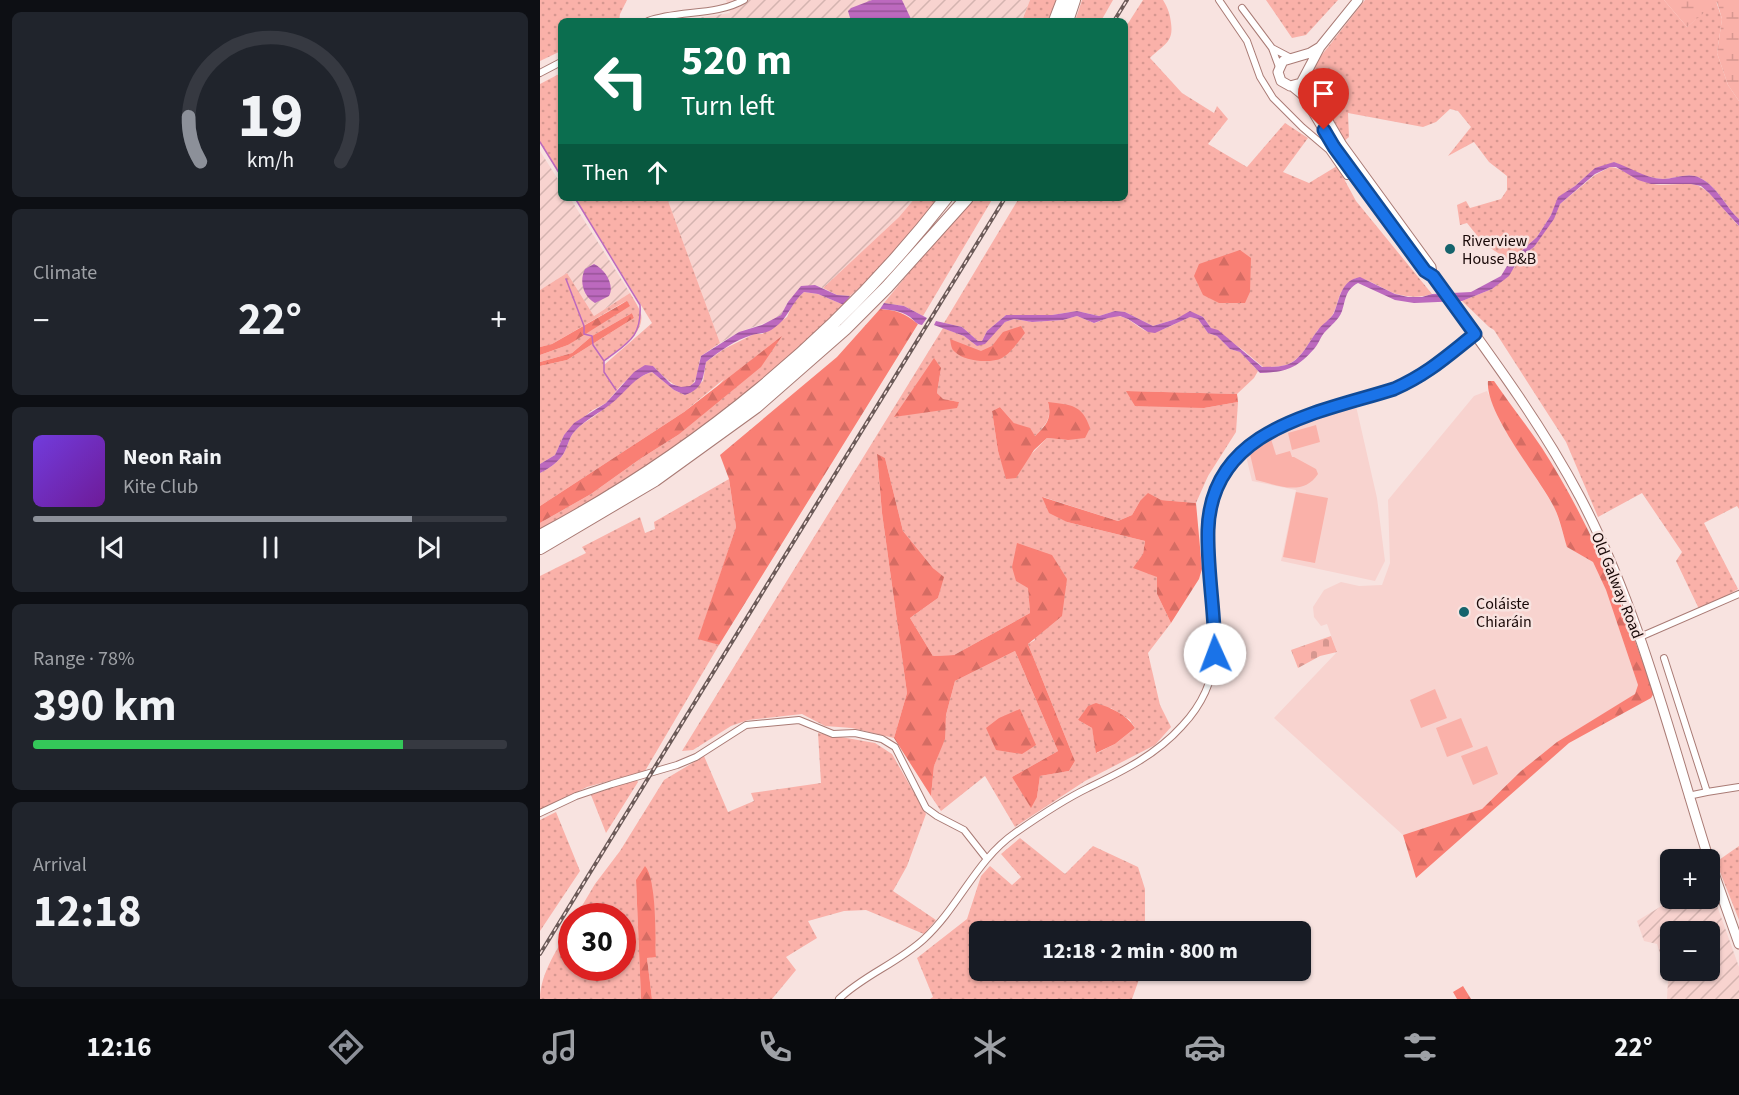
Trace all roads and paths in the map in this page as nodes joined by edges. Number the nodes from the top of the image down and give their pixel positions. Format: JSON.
{"nodes":[{"id":1,"x":744,"y":0,"type":"edge"},
{"id":2,"x":1064,"y":0,"type":"edge"},
{"id":3,"x":1074,"y":0,"type":"edge"},
{"id":4,"x":1219,"y":0,"type":"edge"},
{"id":5,"x":1358,"y":0,"type":"edge"},
{"id":6,"x":1242,"y":8,"type":"dead end"},
{"id":7,"x":1246,"y":15,"type":"junction"},
{"id":8,"x":662,"y":18,"type":"edge"},
{"id":9,"x":1056,"y":18,"type":"edge"},
{"id":10,"x":1068,"y":18,"type":"edge"},
{"id":11,"x":1234,"y":22,"type":"junction"},
{"id":12,"x":1320,"y":47,"type":"junction"},
{"id":13,"x":1272,"y":48,"type":"junction"},
{"id":14,"x":1294,"y":58,"type":"junction"},
{"id":15,"x":558,"y":64,"type":"edge"},
{"id":16,"x":1279,"y":67,"type":"junction"},
{"id":17,"x":1307,"y":72,"type":"junction"},
{"id":18,"x":540,"y":73,"type":"edge"},
{"id":19,"x":1292,"y":86,"type":"junction"},
{"id":20,"x":1353,"y":173,"type":"junction"},
{"id":21,"x":944,"y":201,"type":"edge"},
{"id":22,"x":964,"y":201,"type":"edge"},
{"id":23,"x":1432,"y":274,"type":"junction"},
{"id":24,"x":1475,"y":334,"type":"junction"},
{"id":25,"x":540,"y":536,"type":"edge"},
{"id":26,"x":540,"y":548,"type":"edge"},
{"id":27,"x":1739,"y":594,"type":"edge"},
{"id":28,"x":1640,"y":637,"type":"junction"},
{"id":29,"x":1664,"y":658,"type":"dead end"},
{"id":30,"x":1739,"y":787,"type":"edge"},
{"id":31,"x":1707,"y":792,"type":"junction"},
{"id":32,"x":1689,"y":796,"type":"junction"},
{"id":33,"x":540,"y":813,"type":"edge"},
{"id":34,"x":1706,"y":849,"type":"edge"},
{"id":35,"x":986,"y":858,"type":"junction"},
{"id":36,"x":1720,"y":890,"type":"edge"},
{"id":37,"x":1739,"y":944,"type":"edge"},
{"id":38,"x":838,"y":999,"type":"edge"}],
"edges":[{"from":1,"to":8,"type":"street"},
{"from":2,"to":9,"type":"highway"},
{"from":3,"to":10,"type":"highway"},
{"from":4,"to":11,"type":"street"},
{"from":5,"to":12,"type":"main road"},
{"from":6,"to":7,"type":"street"},
{"from":7,"to":11,"type":"street"},
{"from":7,"to":13,"type":"street"},
{"from":11,"to":20,"type":"street"},
{"from":12,"to":14,"type":"main road"},
{"from":12,"to":17,"type":"main road"},
{"from":13,"to":14,"type":"street"},
{"from":13,"to":16,"type":"street"},
{"from":14,"to":16,"type":"main road"},
{"from":14,"to":17,"type":"main road"},
{"from":15,"to":18,"type":"street"},
{"from":16,"to":19,"type":"main road"},
{"from":17,"to":19,"type":"main road"},
{"from":17,"to":23,"type":"main road"},
{"from":19,"to":20,"type":"main road"},
{"from":20,"to":23,"type":"main road"},
{"from":21,"to":25,"type":"highway"},
{"from":22,"to":26,"type":"highway"},
{"from":23,"to":24,"type":"main road","name":"Old Galway Road"},
{"from":24,"to":28,"type":"main road","name":"Old Galway Road"},
{"from":24,"to":35,"type":"street"},
{"from":27,"to":28,"type":"street"},
{"from":28,"to":32,"type":"main road","name":"Old Galway Road"},
{"from":29,"to":31,"type":"street"},
{"from":30,"to":31,"type":"street"},
{"from":31,"to":32,"type":"street"},
{"from":32,"to":34,"type":"main road","name":"Old Galway Road"},
{"from":33,"to":35,"type":"street"},
{"from":35,"to":38,"type":"street"},
{"from":36,"to":37,"type":"main road","name":"Old Galway Road"}]}
